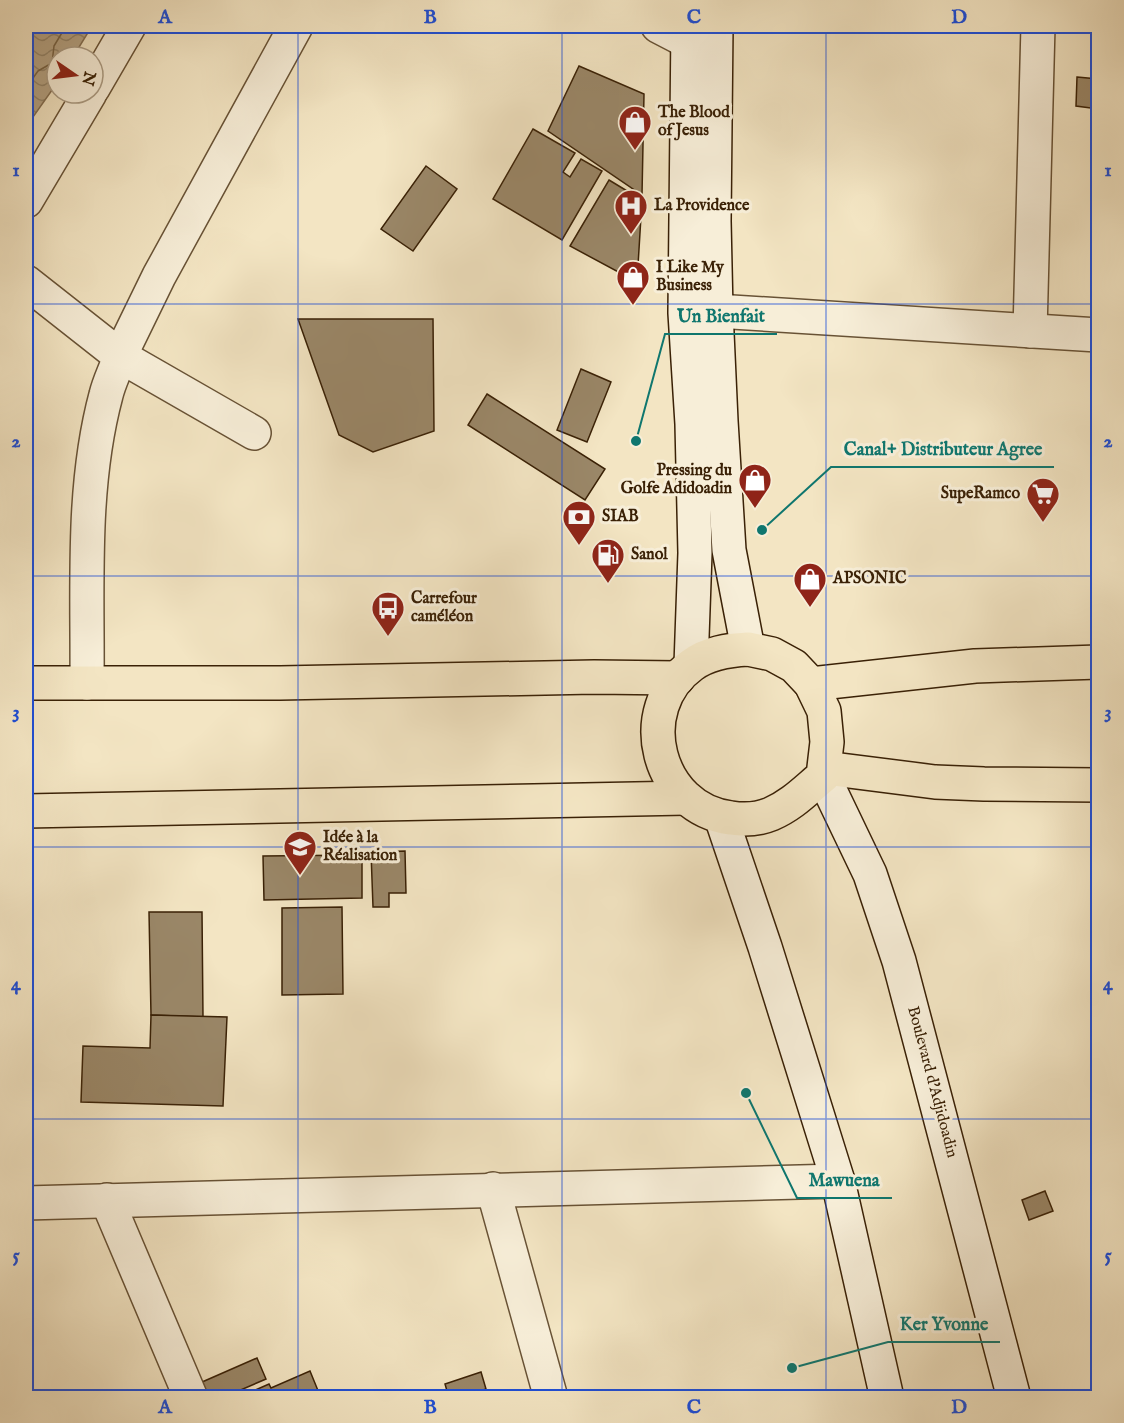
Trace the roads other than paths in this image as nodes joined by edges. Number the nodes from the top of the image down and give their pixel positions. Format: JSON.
{"nodes":[{"id":1,"x":129,"y":26,"type":"edge"},
{"id":2,"x":296,"y":26,"type":"edge"},
{"id":3,"x":658,"y":26,"type":"edge"},
{"id":4,"x":1038,"y":26,"type":"edge"},
{"id":5,"x":702,"y":37,"type":"edge"},
{"id":6,"x":105,"y":67,"type":"edge"},
{"id":7,"x":83,"y":105,"type":"edge"},
{"id":8,"x":26,"y":201,"type":"edge"},
{"id":9,"x":26,"y":282,"type":"edge"},
{"id":10,"x":716,"y":311,"type":"junction"},
{"id":11,"x":1030,"y":331,"type":"junction"},
{"id":12,"x":1098,"y":335,"type":"edge"},
{"id":13,"x":120,"y":356,"type":"junction"},
{"id":14,"x":254,"y":433,"type":"dead end"},
{"id":15,"x":748,"y":649,"type":"junction"},
{"id":16,"x":1098,"y":662,"type":"edge"},
{"id":17,"x":685,"y":672,"type":"junction"},
{"id":18,"x":26,"y":683,"type":"edge"},
{"id":19,"x":87,"y":683,"type":"junction"},
{"id":20,"x":811,"y":684,"type":"junction"},
{"id":21,"x":824,"y":772,"type":"junction"},
{"id":22,"x":1098,"y":785,"type":"edge"},
{"id":23,"x":686,"y":798,"type":"junction"},
{"id":24,"x":26,"y":811,"type":"edge"},
{"id":25,"x":721,"y":817,"type":"junction"},
{"id":26,"x":838,"y":1181,"type":"junction"},
{"id":27,"x":493,"y":1189,"type":"junction"},
{"id":28,"x":107,"y":1200,"type":"junction"},
{"id":29,"x":26,"y":1203,"type":"edge"},
{"id":30,"x":191,"y":1398,"type":"edge"},
{"id":31,"x":551,"y":1398,"type":"edge"},
{"id":32,"x":887,"y":1398,"type":"edge"},
{"id":33,"x":1014,"y":1398,"type":"edge"}],
"edges":[{"from":1,"to":6,"type":"street"},
{"from":2,"to":13,"type":"street"},
{"from":3,"to":5,"type":"street"},
{"from":4,"to":11,"type":"street"},
{"from":5,"to":10,"type":"street"},
{"from":5,"to":17,"type":"street"},
{"from":7,"to":8,"type":"street"},
{"from":9,"to":13,"type":"street"},
{"from":10,"to":11,"type":"street"},
{"from":10,"to":15,"type":"street"},
{"from":11,"to":12,"type":"street"},
{"from":13,"to":14,"type":"street"},
{"from":13,"to":19,"type":"street"},
{"from":15,"to":17,"type":"main road"},
{"from":15,"to":20,"type":"main road"},
{"from":16,"to":20,"type":"main road"},
{"from":17,"to":19,"type":"main road"},
{"from":17,"to":23,"type":"main road"},
{"from":18,"to":19,"type":"main road"},
{"from":20,"to":21,"type":"main road"},
{"from":21,"to":22,"type":"main road"},
{"from":21,"to":25,"type":"main road"},
{"from":21,"to":33,"type":"street","name":"Boulevard d'Adjidoadin"},
{"from":23,"to":24,"type":"main road"},
{"from":23,"to":25,"type":"main road"},
{"from":25,"to":26,"type":"street"},
{"from":26,"to":27,"type":"street"},
{"from":26,"to":32,"type":"street"},
{"from":27,"to":28,"type":"street"},
{"from":27,"to":31,"type":"street"},
{"from":28,"to":29,"type":"street"},
{"from":28,"to":30,"type":"street"}]}
